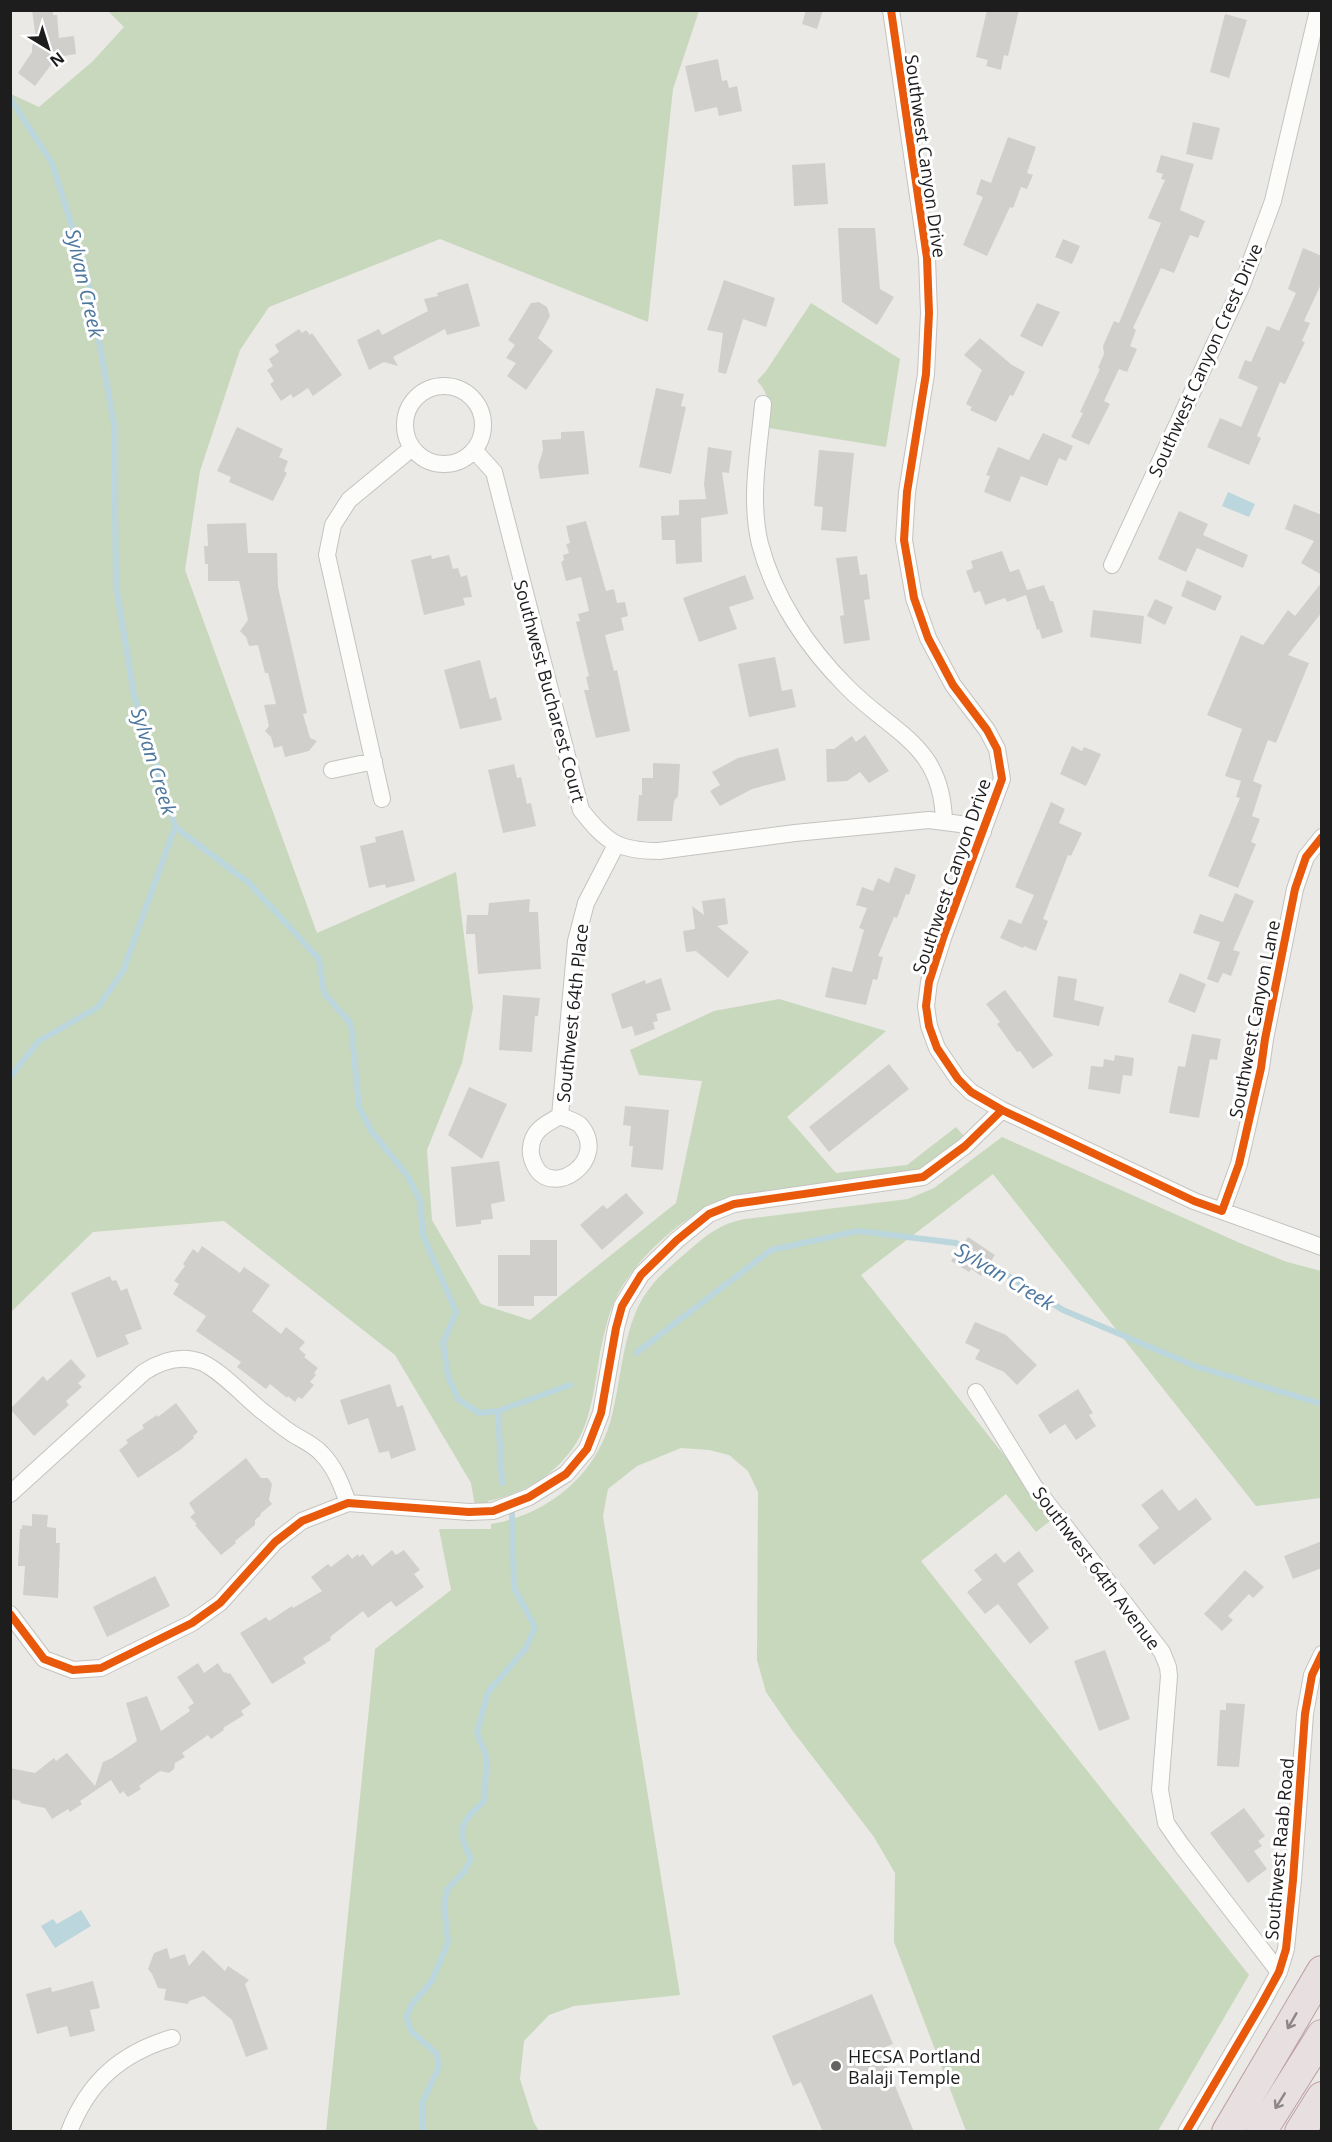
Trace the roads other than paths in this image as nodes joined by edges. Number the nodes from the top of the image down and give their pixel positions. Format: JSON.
{"nodes":[{"id":1,"x":891,"y":10,"type":"edge"},
{"id":2,"x":1318,"y":10,"type":"edge"},
{"id":3,"x":763,"y":404,"type":"dead end"},
{"id":4,"x":412,"y":448,"type":"junction"},
{"id":5,"x":474,"y":450,"type":"junction"},
{"id":6,"x":1112,"y":566,"type":"dead end"},
{"id":7,"x":374,"y":761,"type":"junction"},
{"id":8,"x":332,"y":770,"type":"dead end"},
{"id":9,"x":382,"y":799,"type":"dead end"},
{"id":10,"x":944,"y":821,"type":"junction"},
{"id":11,"x":983,"y":832,"type":"junction"},
{"id":12,"x":1322,"y":837,"type":"edge"},
{"id":13,"x":616,"y":845,"type":"junction"},
{"id":14,"x":1002,"y":1110,"type":"junction"},
{"id":15,"x":560,"y":1116,"type":"dead end"},
{"id":16,"x":1222,"y":1210,"type":"junction"},
{"id":17,"x":1322,"y":1247,"type":"edge"},
{"id":18,"x":976,"y":1392,"type":"dead end"},
{"id":19,"x":10,"y":1494,"type":"edge"},
{"id":20,"x":348,"y":1503,"type":"junction"},
{"id":21,"x":10,"y":1614,"type":"edge"},
{"id":22,"x":1322,"y":1654,"type":"edge"},
{"id":23,"x":1322,"y":1971,"type":"edge"},
{"id":24,"x":1279,"y":1972,"type":"junction"},
{"id":25,"x":1322,"y":2035,"type":"edge"},
{"id":26,"x":172,"y":2038,"type":"dead end"},
{"id":27,"x":1322,"y":2097,"type":"edge"},
{"id":28,"x":69,"y":2132,"type":"edge"},
{"id":29,"x":1186,"y":2132,"type":"edge"},
{"id":30,"x":1227,"y":2132,"type":"edge"},
{"id":31,"x":1261,"y":2132,"type":"edge"},
{"id":32,"x":1300,"y":2132,"type":"edge"}],
"edges":[{"from":1,"to":11,"type":"street","name":"Southwest Canyon Drive"},
{"from":2,"to":6,"type":"street","name":"Southwest Canyon Crest Drive"},
{"from":3,"to":10,"type":"street"},
{"from":4,"to":5,"type":"street"},
{"from":4,"to":5,"type":"street"},
{"from":4,"to":7,"type":"street"},
{"from":5,"to":13,"type":"street","name":"Southwest Bucharest Court"},
{"from":7,"to":8,"type":"street"},
{"from":7,"to":9,"type":"street"},
{"from":10,"to":11,"type":"street","name":"Southwest Bucharest Court"},
{"from":10,"to":13,"type":"street","name":"Southwest Bucharest Court"},
{"from":11,"to":14,"type":"street","name":"Southwest Canyon Drive"},
{"from":12,"to":16,"type":"street","name":"Southwest Canyon Lane"},
{"from":13,"to":15,"type":"street","name":"Southwest 64th Place"},
{"from":14,"to":16,"type":"street","name":"Southwest Canyon Drive"},
{"from":14,"to":20,"type":"street"},
{"from":16,"to":17,"type":"street","name":"Southwest Canyon Drive"},
{"from":18,"to":24,"type":"street","name":"Southwest 64th Avenue"},
{"from":19,"to":20,"type":"street"},
{"from":20,"to":21,"type":"street"},
{"from":22,"to":24,"type":"street","name":"Southwest Raab Road"},
{"from":23,"to":30,"type":"highway","one_way":true},
{"from":24,"to":29,"type":"street","name":"Southwest Raab Road"},
{"from":25,"to":31,"type":"highway","one_way":true},
{"from":26,"to":28,"type":"street"},
{"from":27,"to":32,"type":"highway"}]}
